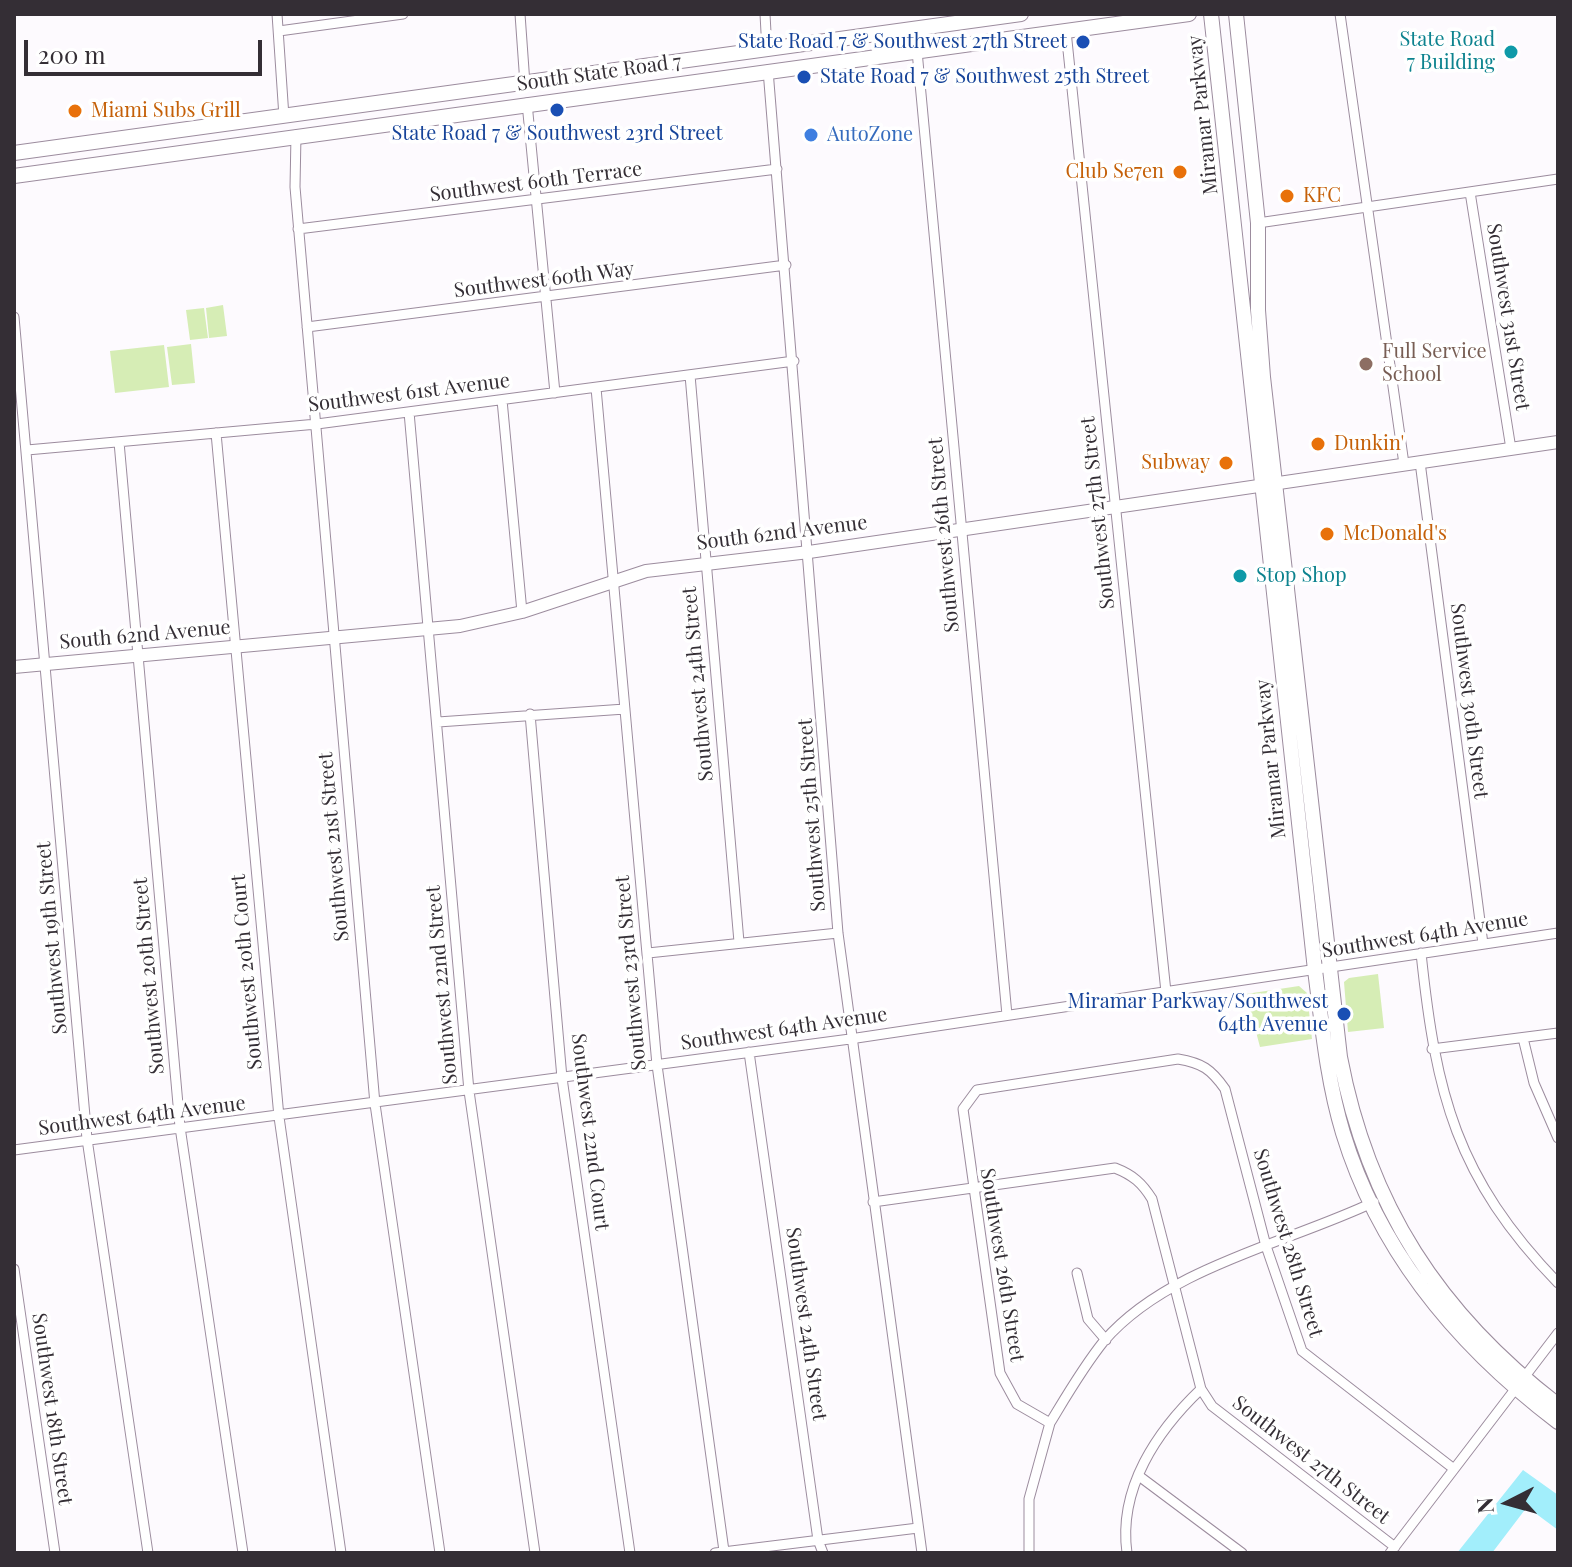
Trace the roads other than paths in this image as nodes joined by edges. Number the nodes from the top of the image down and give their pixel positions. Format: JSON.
{"nodes":[{"id":1,"x":277,"y":14,"type":"edge"},
{"id":2,"x":403,"y":14,"type":"edge"},
{"id":3,"x":520,"y":14,"type":"edge"},
{"id":4,"x":765,"y":14,"type":"edge"},
{"id":5,"x":913,"y":14,"type":"edge"},
{"id":6,"x":1021,"y":14,"type":"edge"},
{"id":7,"x":1189,"y":14,"type":"edge"},
{"id":8,"x":1211,"y":14,"type":"edge"},
{"id":9,"x":1236,"y":14,"type":"edge"},
{"id":10,"x":1340,"y":14,"type":"edge"},
{"id":11,"x":914,"y":30,"type":"junction"},
{"id":12,"x":279,"y":31,"type":"junction"},
{"id":13,"x":1066,"y":31,"type":"junction"},
{"id":14,"x":795,"y":47,"type":"junction"},
{"id":15,"x":767,"y":51,"type":"junction"},
{"id":16,"x":917,"y":51,"type":"junction"},
{"id":17,"x":768,"y":70,"type":"junction"},
{"id":18,"x":740,"y":74,"type":"junction"},
{"id":19,"x":525,"y":84,"type":"junction"},
{"id":20,"x":527,"y":103,"type":"junction"},
{"id":21,"x":320,"y":112,"type":"junction"},
{"id":22,"x":284,"y":117,"type":"junction"},
{"id":23,"x":167,"y":133,"type":"junction"},
{"id":24,"x":296,"y":135,"type":"junction"},
{"id":25,"x":259,"y":141,"type":"junction"},
{"id":26,"x":14,"y":153,"type":"edge"},
{"id":27,"x":131,"y":159,"type":"junction"},
{"id":28,"x":777,"y":169,"type":"junction"},
{"id":29,"x":14,"y":176,"type":"edge"},
{"id":30,"x":1558,"y":179,"type":"edge"},
{"id":31,"x":1470,"y":192,"type":"junction"},
{"id":32,"x":537,"y":200,"type":"junction"},
{"id":33,"x":1367,"y":206,"type":"junction"},
{"id":34,"x":1258,"y":223,"type":"junction"},
{"id":35,"x":298,"y":229,"type":"junction"},
{"id":36,"x":786,"y":265,"type":"junction"},
{"id":37,"x":545,"y":299,"type":"junction"},
{"id":38,"x":14,"y":317,"type":"edge"},
{"id":39,"x":307,"y":327,"type":"junction"},
{"id":40,"x":794,"y":361,"type":"junction"},
{"id":41,"x":690,"y":375,"type":"junction"},
{"id":42,"x":596,"y":388,"type":"junction"},
{"id":43,"x":555,"y":393,"type":"junction"},
{"id":44,"x":502,"y":400,"type":"junction"},
{"id":45,"x":409,"y":412,"type":"junction"},
{"id":46,"x":317,"y":424,"type":"junction"},
{"id":47,"x":216,"y":433,"type":"junction"},
{"id":48,"x":119,"y":442,"type":"junction"},
{"id":49,"x":1558,"y":442,"type":"edge"},
{"id":50,"x":1511,"y":449,"type":"junction"},
{"id":51,"x":27,"y":450,"type":"junction"},
{"id":52,"x":1420,"y":462,"type":"junction"},
{"id":53,"x":1404,"y":464,"type":"junction"},
{"id":54,"x":1268,"y":484,"type":"junction"},
{"id":55,"x":1116,"y":509,"type":"junction"},
{"id":56,"x":962,"y":530,"type":"junction"},
{"id":57,"x":809,"y":552,"type":"junction"},
{"id":58,"x":705,"y":562,"type":"junction"},
{"id":59,"x":614,"y":580,"type":"junction"},
{"id":60,"x":522,"y":612,"type":"junction"},
{"id":61,"x":428,"y":630,"type":"junction"},
{"id":62,"x":333,"y":637,"type":"junction"},
{"id":63,"x":235,"y":647,"type":"junction"},
{"id":64,"x":138,"y":656,"type":"junction"},
{"id":65,"x":47,"y":664,"type":"junction"},
{"id":66,"x":14,"y":667,"type":"edge"},
{"id":67,"x":625,"y":709,"type":"junction"},
{"id":68,"x":530,"y":714,"type":"junction"},
{"id":69,"x":438,"y":722,"type":"junction"},
{"id":70,"x":1290,"y":745,"type":"junction"},
{"id":71,"x":1311,"y":798,"type":"junction"},
{"id":72,"x":838,"y":933,"type":"junction"},
{"id":73,"x":1558,"y":933,"type":"edge"},
{"id":74,"x":739,"y":942,"type":"junction"},
{"id":75,"x":1483,"y":944,"type":"junction"},
{"id":76,"x":648,"y":953,"type":"junction"},
{"id":77,"x":1421,"y":953,"type":"junction"},
{"id":78,"x":1322,"y":969,"type":"junction"},
{"id":79,"x":1166,"y":992,"type":"junction"},
{"id":80,"x":1007,"y":1015,"type":"junction"},
{"id":81,"x":1558,"y":1033,"type":"edge"},
{"id":82,"x":1523,"y":1038,"type":"junction"},
{"id":83,"x":850,"y":1039,"type":"junction"},
{"id":84,"x":1432,"y":1049,"type":"junction"},
{"id":85,"x":749,"y":1052,"type":"junction"},
{"id":86,"x":1199,"y":1062,"type":"joint"},
{"id":87,"x":657,"y":1065,"type":"junction"},
{"id":88,"x":562,"y":1078,"type":"junction"},
{"id":89,"x":469,"y":1091,"type":"junction"},
{"id":90,"x":375,"y":1104,"type":"junction"},
{"id":91,"x":279,"y":1117,"type":"junction"},
{"id":92,"x":1554,"y":1124,"type":"edge"},
{"id":93,"x":180,"y":1127,"type":"junction"},
{"id":94,"x":1558,"y":1138,"type":"edge"},
{"id":95,"x":87,"y":1139,"type":"junction"},
{"id":96,"x":14,"y":1150,"type":"edge"},
{"id":97,"x":972,"y":1189,"type":"junction"},
{"id":98,"x":1376,"y":1201,"type":"junction"},
{"id":99,"x":873,"y":1202,"type":"junction"},
{"id":100,"x":1266,"y":1246,"type":"junction"},
{"id":101,"x":14,"y":1269,"type":"edge"},
{"id":102,"x":1077,"y":1273,"type":"dead end"},
{"id":103,"x":1558,"y":1283,"type":"edge"},
{"id":104,"x":1177,"y":1285,"type":"junction"},
{"id":105,"x":1558,"y":1333,"type":"edge"},
{"id":106,"x":1106,"y":1340,"type":"junction"},
{"id":107,"x":1519,"y":1384,"type":"junction"},
{"id":108,"x":1201,"y":1389,"type":"junction"},
{"id":109,"x":1558,"y":1405,"type":"edge"},
{"id":110,"x":1558,"y":1422,"type":"edge"},
{"id":111,"x":1050,"y":1423,"type":"junction"},
{"id":112,"x":1454,"y":1469,"type":"junction"},
{"id":113,"x":1139,"y":1476,"type":"junction"},
{"id":114,"x":918,"y":1528,"type":"junction"},
{"id":115,"x":818,"y":1540,"type":"junction"},
{"id":116,"x":1392,"y":1550,"type":"edge"},
{"id":117,"x":720,"y":1552,"type":"edge"},
{"id":118,"x":55,"y":1553,"type":"edge"},
{"id":119,"x":148,"y":1553,"type":"edge"},
{"id":120,"x":243,"y":1553,"type":"edge"},
{"id":121,"x":341,"y":1553,"type":"edge"},
{"id":122,"x":440,"y":1553,"type":"edge"},
{"id":123,"x":535,"y":1553,"type":"edge"},
{"id":124,"x":630,"y":1553,"type":"edge"},
{"id":125,"x":823,"y":1553,"type":"edge"},
{"id":126,"x":922,"y":1553,"type":"edge"},
{"id":127,"x":1029,"y":1553,"type":"edge"},
{"id":128,"x":1127,"y":1553,"type":"edge"},
{"id":129,"x":1242,"y":1553,"type":"edge"}],
"edges":[{"from":1,"to":12,"type":"street"},
{"from":2,"to":12,"type":"street"},
{"from":3,"to":19,"type":"street"},
{"from":4,"to":15,"type":"street"},
{"from":5,"to":11,"type":"street"},
{"from":6,"to":11,"type":"main road","name":"South State Road 7"},
{"from":7,"to":13,"type":"main road","name":"South State Road 7"},
{"from":8,"to":54,"type":"main road","name":"Miramar Parkway"},
{"from":9,"to":34,"type":"main road","name":"Miramar Parkway"},
{"from":10,"to":33,"type":"street"},
{"from":11,"to":14,"type":"main road","name":"South State Road 7"},
{"from":12,"to":22,"type":"street"},
{"from":13,"to":16,"type":"main road","name":"South State Road 7"},
{"from":13,"to":55,"type":"street","name":"Southwest 27th Street"},
{"from":14,"to":15,"type":"main road","name":"South State Road 7"},
{"from":14,"to":17,"type":"main road"},
{"from":15,"to":18,"type":"main road"},
{"from":15,"to":19,"type":"main road","name":"South State Road 7"},
{"from":16,"to":17,"type":"main road","name":"South State Road 7"},
{"from":16,"to":56,"type":"street","name":"Southwest 26th Street"},
{"from":17,"to":18,"type":"main road","name":"South State Road 7"},
{"from":17,"to":28,"type":"street","name":"Southwest 25th Street"},
{"from":18,"to":20,"type":"main road","name":"South State Road 7"},
{"from":19,"to":21,"type":"main road","name":"South State Road 7"},
{"from":20,"to":24,"type":"main road","name":"South State Road 7"},
{"from":20,"to":32,"type":"street"},
{"from":21,"to":22,"type":"main road","name":"South State Road 7"},
{"from":21,"to":24,"type":"main road"},
{"from":22,"to":23,"type":"main road","name":"South State Road 7"},
{"from":22,"to":25,"type":"main road"},
{"from":23,"to":26,"type":"main road","name":"South State Road 7"},
{"from":23,"to":27,"type":"main road"},
{"from":24,"to":25,"type":"main road","name":"South State Road 7"},
{"from":24,"to":35,"type":"street","name":"Southwest 21st Street"},
{"from":25,"to":27,"type":"main road","name":"South State Road 7"},
{"from":27,"to":29,"type":"main road","name":"South State Road 7"},
{"from":28,"to":32,"type":"street","name":"Southwest 60th Terrace"},
{"from":28,"to":36,"type":"street","name":"Southwest 25th Street"},
{"from":30,"to":31,"type":"street"},
{"from":31,"to":33,"type":"street"},
{"from":31,"to":50,"type":"street","name":"Southwest 31st Street"},
{"from":32,"to":35,"type":"street","name":"Southwest 60th Terrace"},
{"from":32,"to":37,"type":"street"},
{"from":33,"to":34,"type":"street"},
{"from":33,"to":53,"type":"street"},
{"from":34,"to":54,"type":"main road","name":"Miramar Parkway"},
{"from":35,"to":39,"type":"street","name":"Southwest 21st Street"},
{"from":36,"to":37,"type":"street","name":"Southwest 60th Way"},
{"from":36,"to":40,"type":"street","name":"Southwest 25th Street"},
{"from":37,"to":39,"type":"street","name":"Southwest 60th Way"},
{"from":37,"to":43,"type":"street"},
{"from":38,"to":51,"type":"street","name":"Southwest 19th Street"},
{"from":39,"to":46,"type":"street","name":"Southwest 21st Street"},
{"from":40,"to":41,"type":"street","name":"Southwest 61st Avenue"},
{"from":40,"to":57,"type":"street","name":"Southwest 25th Street"},
{"from":41,"to":42,"type":"street","name":"Southwest 61st Avenue"},
{"from":41,"to":58,"type":"street","name":"Southwest 24th Street"},
{"from":42,"to":43,"type":"street","name":"Southwest 61st Avenue"},
{"from":42,"to":59,"type":"street","name":"Southwest 23rd Street"},
{"from":43,"to":44,"type":"street","name":"Southwest 61st Avenue"},
{"from":44,"to":45,"type":"street","name":"Southwest 61st Avenue"},
{"from":44,"to":60,"type":"street"},
{"from":45,"to":46,"type":"street","name":"Southwest 61st Avenue"},
{"from":45,"to":61,"type":"street","name":"Southwest 22nd Street"},
{"from":46,"to":47,"type":"street","name":"Southwest 61st Avenue"},
{"from":46,"to":62,"type":"street","name":"Southwest 21st Street"},
{"from":47,"to":48,"type":"street","name":"Southwest 61st Avenue"},
{"from":47,"to":63,"type":"street","name":"Southwest 20th Court"},
{"from":48,"to":51,"type":"street","name":"Southwest 61st Avenue"},
{"from":48,"to":64,"type":"street","name":"Southwest 20th Street"},
{"from":49,"to":50,"type":"street","name":"South 62nd Avenue"},
{"from":50,"to":52,"type":"street","name":"South 62nd Avenue"},
{"from":51,"to":65,"type":"street","name":"Southwest 19th Street"},
{"from":52,"to":53,"type":"street","name":"South 62nd Avenue"},
{"from":52,"to":75,"type":"street","name":"Southwest 30th Street"},
{"from":53,"to":54,"type":"street","name":"South 62nd Avenue"},
{"from":54,"to":55,"type":"street","name":"South 62nd Avenue"},
{"from":54,"to":70,"type":"main road","name":"Miramar Parkway"},
{"from":54,"to":71,"type":"main road","name":"Miramar Parkway"},
{"from":55,"to":56,"type":"street","name":"South 62nd Avenue"},
{"from":55,"to":79,"type":"street","name":"Southwest 27th Street"},
{"from":56,"to":57,"type":"street","name":"South 62nd Avenue"},
{"from":56,"to":80,"type":"street","name":"Southwest 26th Street"},
{"from":57,"to":58,"type":"street","name":"South 62nd Avenue"},
{"from":57,"to":72,"type":"street","name":"Southwest 25th Street"},
{"from":58,"to":59,"type":"street","name":"South 62nd Avenue"},
{"from":58,"to":74,"type":"street","name":"Southwest 24th Street"},
{"from":59,"to":60,"type":"street","name":"South 62nd Avenue"},
{"from":59,"to":67,"type":"street","name":"Southwest 23rd Street"},
{"from":60,"to":61,"type":"street","name":"South 62nd Avenue"},
{"from":61,"to":62,"type":"street","name":"South 62nd Avenue"},
{"from":61,"to":69,"type":"street","name":"Southwest 22nd Street"},
{"from":62,"to":63,"type":"street","name":"South 62nd Avenue"},
{"from":62,"to":90,"type":"street","name":"Southwest 21st Street"},
{"from":63,"to":64,"type":"street","name":"South 62nd Avenue"},
{"from":63,"to":91,"type":"street","name":"Southwest 20th Court"},
{"from":64,"to":65,"type":"street","name":"South 62nd Avenue"},
{"from":64,"to":93,"type":"street","name":"Southwest 20th Street"},
{"from":65,"to":66,"type":"street","name":"South 62nd Avenue"},
{"from":65,"to":95,"type":"street","name":"Southwest 19th Street"},
{"from":67,"to":68,"type":"street"},
{"from":67,"to":76,"type":"street","name":"Southwest 23rd Street"},
{"from":68,"to":69,"type":"street"},
{"from":68,"to":88,"type":"street","name":"Southwest 22nd Court"},
{"from":69,"to":89,"type":"street","name":"Southwest 22nd Street"},
{"from":70,"to":71,"type":"main road"},
{"from":70,"to":78,"type":"main road","name":"Miramar Parkway"},
{"from":71,"to":78,"type":"main road","name":"Miramar Parkway"},
{"from":72,"to":74,"type":"street"},
{"from":72,"to":83,"type":"street","name":"Southwest 25th Street"},
{"from":73,"to":75,"type":"street","name":"Southwest 64th Avenue"},
{"from":74,"to":76,"type":"street"},
{"from":75,"to":77,"type":"street","name":"Southwest 64th Avenue"},
{"from":76,"to":87,"type":"street","name":"Southwest 23rd Street"},
{"from":77,"to":78,"type":"street","name":"Southwest 64th Avenue"},
{"from":77,"to":84,"type":"street"},
{"from":78,"to":79,"type":"street","name":"Southwest 64th Avenue"},
{"from":78,"to":98,"type":"main road","name":"Miramar Parkway"},
{"from":79,"to":80,"type":"street","name":"Southwest 64th Avenue"},
{"from":80,"to":83,"type":"street","name":"Southwest 64th Avenue"},
{"from":81,"to":82,"type":"street"},
{"from":82,"to":84,"type":"street"},
{"from":82,"to":92,"type":"street"},
{"from":83,"to":85,"type":"street","name":"Southwest 64th Avenue"},
{"from":83,"to":99,"type":"street","name":"Southwest 25th Street"},
{"from":84,"to":103,"type":"street"},
{"from":85,"to":87,"type":"street","name":"Southwest 64th Avenue"},
{"from":85,"to":115,"type":"street","name":"Southwest 24th Street"},
{"from":86,"to":97,"type":"street","name":"Southwest 26th Street"},
{"from":86,"to":100,"type":"street","name":"Southwest 28th Street"},
{"from":87,"to":88,"type":"street","name":"Southwest 64th Avenue"},
{"from":87,"to":117,"type":"street","name":"Southwest 23rd Street"},
{"from":88,"to":89,"type":"street","name":"Southwest 64th Avenue"},
{"from":88,"to":124,"type":"street","name":"Southwest 22nd Court"},
{"from":89,"to":90,"type":"street","name":"Southwest 64th Avenue"},
{"from":89,"to":123,"type":"street","name":"Southwest 22nd Street"},
{"from":90,"to":91,"type":"street","name":"Southwest 64th Avenue"},
{"from":90,"to":122,"type":"street","name":"Southwest 21st Street"},
{"from":91,"to":93,"type":"street","name":"Southwest 64th Avenue"},
{"from":91,"to":121,"type":"street","name":"Southwest 20th Court"},
{"from":92,"to":94,"type":"street"},
{"from":93,"to":95,"type":"street","name":"Southwest 64th Avenue"},
{"from":93,"to":120,"type":"street","name":"Southwest 20th Street"},
{"from":95,"to":96,"type":"street","name":"Southwest 64th Avenue"},
{"from":95,"to":119,"type":"street","name":"Southwest 19th Street"},
{"from":97,"to":99,"type":"street"},
{"from":97,"to":104,"type":"street","name":"Southwest 27th Street"},
{"from":97,"to":111,"type":"street","name":"Southwest 26th Street"},
{"from":98,"to":100,"type":"street"},
{"from":98,"to":107,"type":"main road","name":"Miramar Parkway"},
{"from":99,"to":114,"type":"street","name":"Southwest 25th Street"},
{"from":100,"to":104,"type":"street"},
{"from":100,"to":112,"type":"street","name":"Southwest 28th Street"},
{"from":101,"to":118,"type":"street","name":"Southwest 18th Street"},
{"from":102,"to":106,"type":"street"},
{"from":104,"to":106,"type":"street"},
{"from":104,"to":108,"type":"street","name":"Southwest 27th Street"},
{"from":105,"to":107,"type":"street"},
{"from":106,"to":111,"type":"street"},
{"from":107,"to":109,"type":"main road","name":"Miramar Parkway"},
{"from":107,"to":110,"type":"main road","name":"Miramar Parkway"},
{"from":107,"to":112,"type":"street"},
{"from":108,"to":113,"type":"street"},
{"from":108,"to":116,"type":"street","name":"Southwest 27th Street"},
{"from":111,"to":127,"type":"street"},
{"from":112,"to":116,"type":"street"},
{"from":113,"to":128,"type":"street"},
{"from":113,"to":129,"type":"street"},
{"from":114,"to":115,"type":"street"},
{"from":114,"to":126,"type":"street","name":"Southwest 25th Street"},
{"from":115,"to":117,"type":"street"},
{"from":115,"to":125,"type":"street","name":"Southwest 24th Street"}]}
